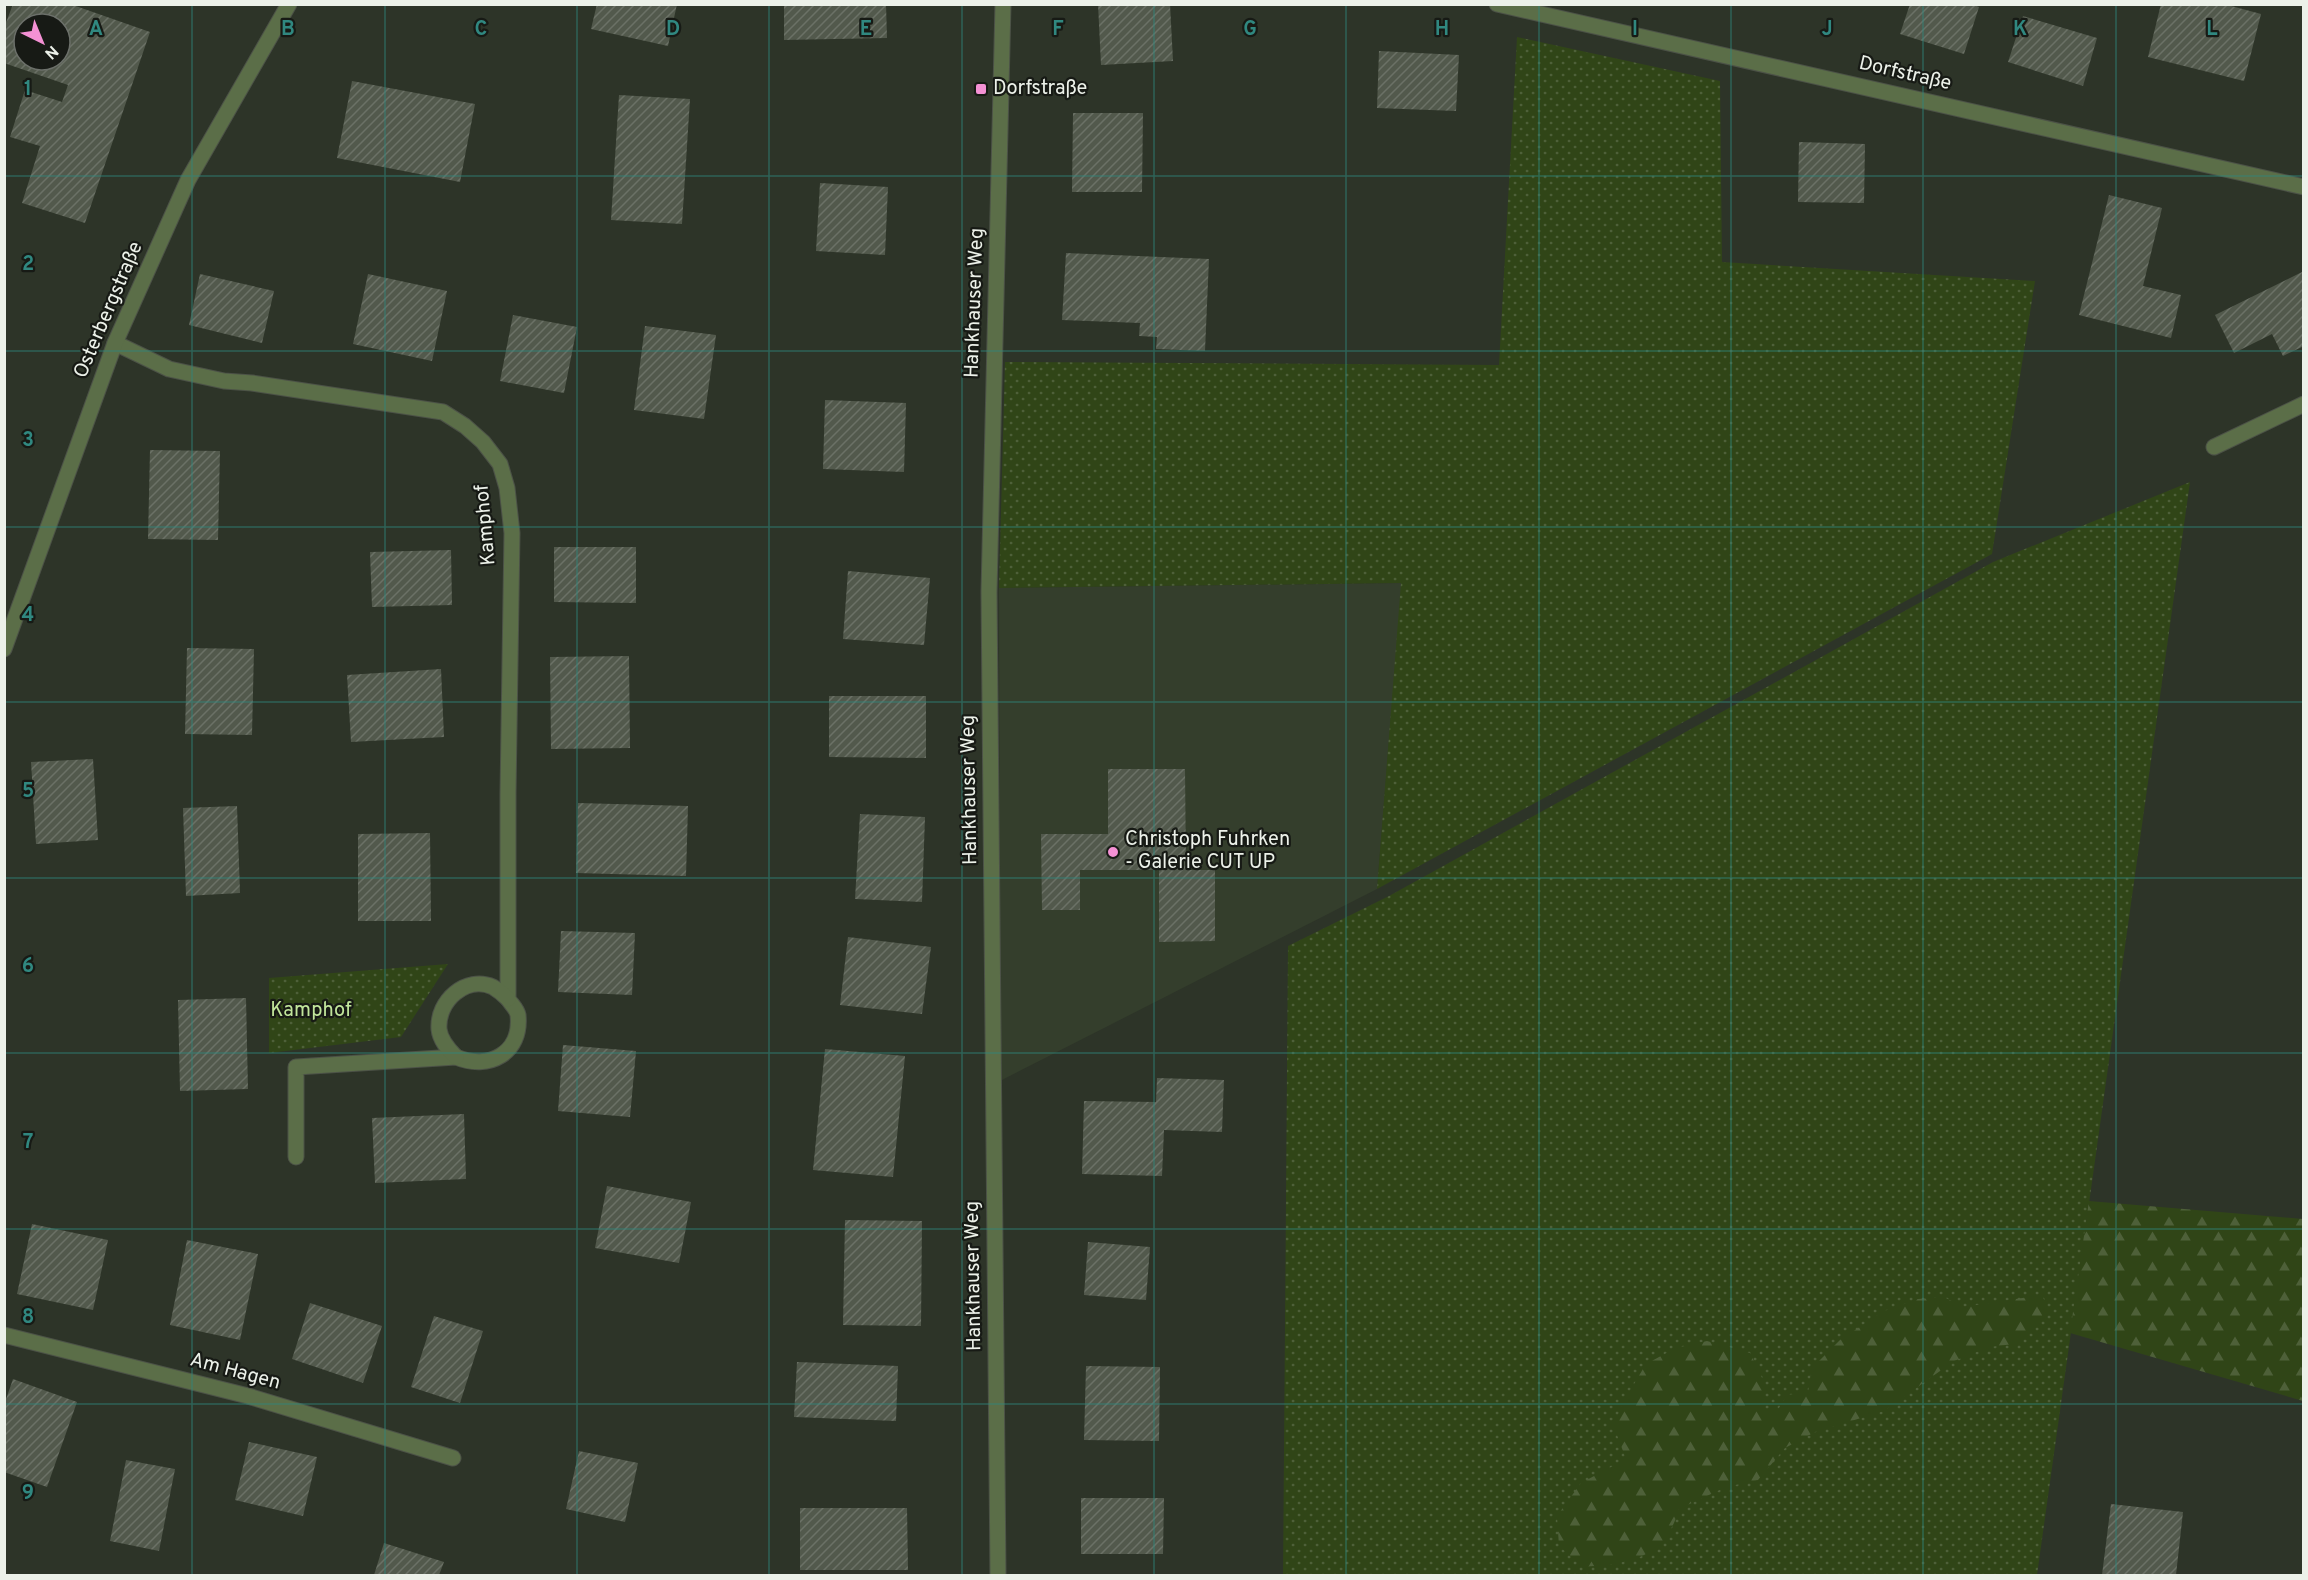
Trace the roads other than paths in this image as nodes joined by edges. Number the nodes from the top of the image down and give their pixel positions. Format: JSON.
{"nodes":[{"id":1,"x":289,"y":4,"type":"edge"},
{"id":2,"x":1003,"y":4,"type":"edge"},
{"id":3,"x":1497,"y":4,"type":"edge"},
{"id":4,"x":2304,"y":187,"type":"edge"},
{"id":5,"x":115,"y":343,"type":"junction"},
{"id":6,"x":2304,"y":404,"type":"edge"},
{"id":7,"x":2214,"y":447,"type":"dead end"},
{"id":8,"x":4,"y":649,"type":"edge"},
{"id":9,"x":508,"y":999,"type":"junction"},
{"id":10,"x":456,"y":1057,"type":"junction"},
{"id":11,"x":296,"y":1157,"type":"dead end"},
{"id":12,"x":4,"y":1335,"type":"edge"},
{"id":13,"x":453,"y":1458,"type":"dead end"},
{"id":14,"x":998,"y":1575,"type":"edge"}],
"edges":[{"from":1,"to":5,"type":"street","name":"Osterbergstraße"},
{"from":2,"to":14,"type":"street","name":"Hankhauser Weg"},
{"from":3,"to":4,"type":"street","name":"Dorfstraße"},
{"from":5,"to":8,"type":"street","name":"Osterbergstraße"},
{"from":5,"to":9,"type":"street","name":"Kamphof"},
{"from":6,"to":7,"type":"street"},
{"from":9,"to":10,"type":"street","name":"Kamphof"},
{"from":9,"to":10,"type":"street"},
{"from":10,"to":11,"type":"street","name":"Kamphof"},
{"from":12,"to":13,"type":"street","name":"Am Hagen"}]}
